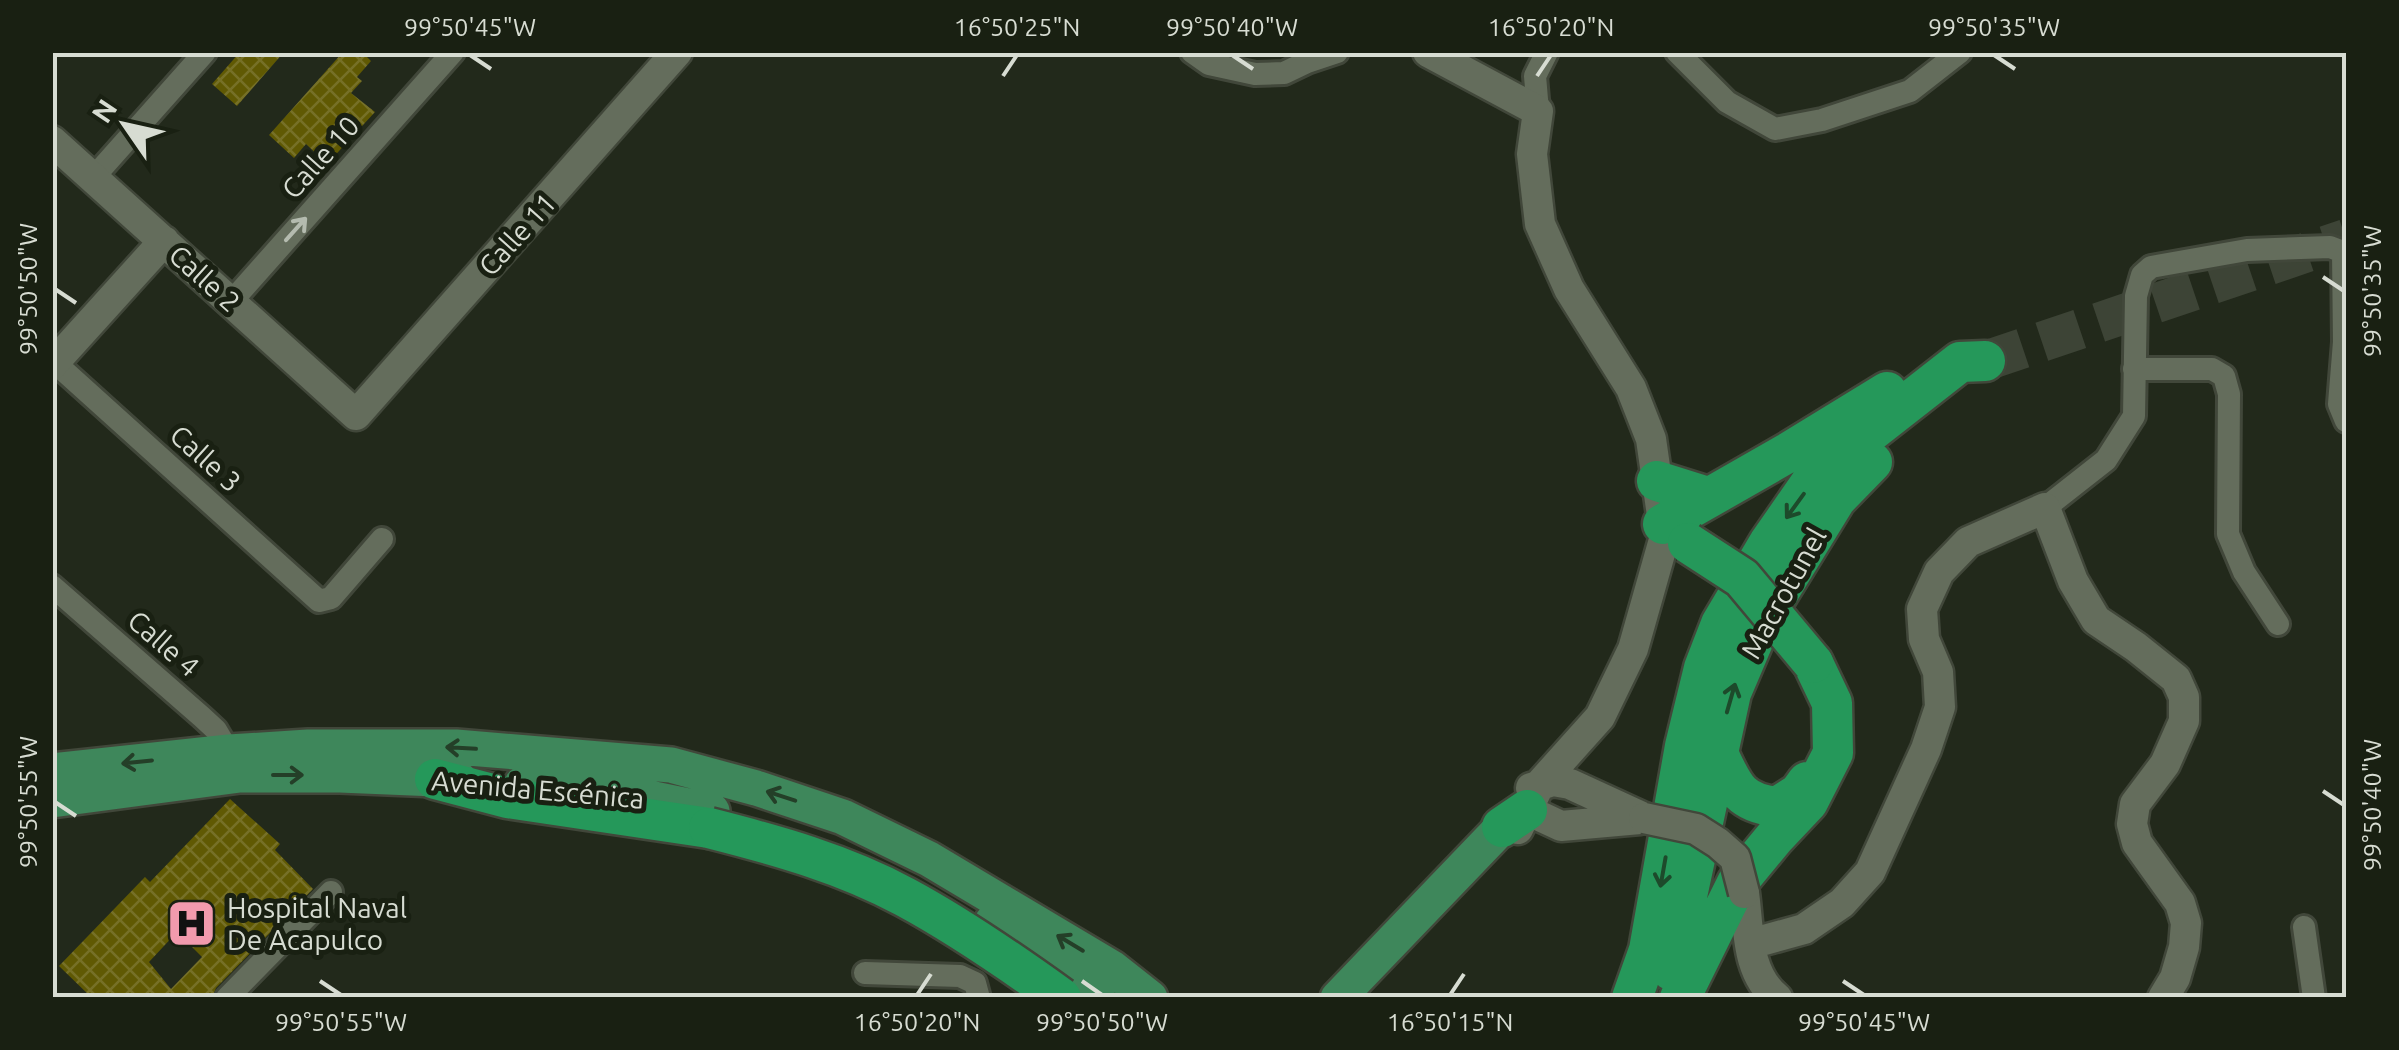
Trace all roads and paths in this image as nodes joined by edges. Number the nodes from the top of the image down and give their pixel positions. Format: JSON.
{"nodes":[{"id":1,"x":205,"y":52,"type":"edge"},
{"id":2,"x":453,"y":52,"type":"edge"},
{"id":3,"x":677,"y":52,"type":"edge"},
{"id":4,"x":1192,"y":52,"type":"edge"},
{"id":5,"x":1337,"y":52,"type":"edge"},
{"id":6,"x":1428,"y":52,"type":"edge"},
{"id":7,"x":1547,"y":52,"type":"edge"},
{"id":8,"x":1562,"y":52,"type":"edge"},
{"id":9,"x":1677,"y":52,"type":"edge"},
{"id":10,"x":1960,"y":52,"type":"edge"},
{"id":11,"x":1536,"y":76,"type":"junction"},
{"id":12,"x":1538,"y":111,"type":"junction"},
{"id":13,"x":52,"y":141,"type":"edge"},
{"id":14,"x":94,"y":178,"type":"junction"},
{"id":15,"x":164,"y":241,"type":"junction"},
{"id":16,"x":2345,"y":249,"type":"edge"},
{"id":17,"x":231,"y":302,"type":"junction"},
{"id":18,"x":53,"y":362,"type":"edge"},
{"id":19,"x":1974,"y":362,"type":"junction"},
{"id":20,"x":2134,"y":369,"type":"junction"},
{"id":21,"x":356,"y":415,"type":"joint"},
{"id":22,"x":2346,"y":421,"type":"edge"},
{"id":23,"x":1657,"y":482,"type":"junction"},
{"id":24,"x":1708,"y":497,"type":"junction"},
{"id":25,"x":2044,"y":508,"type":"junction"},
{"id":26,"x":382,"y":539,"type":"dead end"},
{"id":27,"x":1671,"y":542,"type":"junction"},
{"id":28,"x":52,"y":586,"type":"edge"},
{"id":29,"x":2278,"y":624,"type":"dead end"},
{"id":30,"x":1808,"y":669,"type":"junction"},
{"id":31,"x":1718,"y":751,"type":"junction"},
{"id":32,"x":229,"y":752,"type":"junction"},
{"id":33,"x":52,"y":772,"type":"edge"},
{"id":34,"x":435,"y":779,"type":"junction"},
{"id":35,"x":52,"y":800,"type":"edge"},
{"id":36,"x":1540,"y":806,"type":"junction"},
{"id":37,"x":1644,"y":818,"type":"junction"},
{"id":38,"x":907,"y":878,"type":"junction"},
{"id":39,"x":331,"y":892,"type":"dead end"},
{"id":40,"x":2304,"y":927,"type":"dead end"},
{"id":41,"x":1750,"y":944,"type":"junction"},
{"id":42,"x":865,"y":973,"type":"dead end"},
{"id":43,"x":1678,"y":980,"type":"edge"},
{"id":44,"x":228,"y":998,"type":"edge"},
{"id":45,"x":979,"y":998,"type":"edge"},
{"id":46,"x":1023,"y":998,"type":"edge"},
{"id":47,"x":1061,"y":998,"type":"edge"},
{"id":48,"x":1098,"y":998,"type":"edge"},
{"id":49,"x":1150,"y":998,"type":"edge"},
{"id":50,"x":1317,"y":998,"type":"edge"},
{"id":51,"x":1338,"y":998,"type":"edge"},
{"id":52,"x":1350,"y":998,"type":"edge"},
{"id":53,"x":1632,"y":998,"type":"edge"},
{"id":54,"x":1777,"y":998,"type":"edge"},
{"id":55,"x":2163,"y":998,"type":"edge"},
{"id":56,"x":2314,"y":998,"type":"edge"}],
"edges":[{"from":1,"to":14,"type":"street"},
{"from":17,"to":2,"type":"street","name":"Calle 10","one_way":true},
{"from":3,"to":21,"type":"street","name":"Calle 11"},
{"from":4,"to":5,"type":"street"},
{"from":6,"to":12,"type":"street"},
{"from":7,"to":11,"type":"street"},
{"from":8,"to":11,"type":"street"},
{"from":9,"to":10,"type":"street"},
{"from":11,"to":12,"type":"street"},
{"from":12,"to":23,"type":"street"},
{"from":13,"to":14,"type":"street","name":"Calle 2"},
{"from":14,"to":15,"type":"street","name":"Calle 2"},
{"from":15,"to":17,"type":"street","name":"Calle 2"},
{"from":15,"to":18,"type":"street"},
{"from":16,"to":20,"type":"street"},
{"from":16,"to":22,"type":"street"},
{"from":17,"to":21,"type":"street","name":"Calle 2"},
{"from":18,"to":26,"type":"street","name":"Calle 3"},
{"from":19,"to":24,"type":"highway"},
{"from":31,"to":19,"type":"highway","name":"Macrotunel","one_way":true},
{"from":19,"to":53,"type":"highway","one_way":true},
{"from":20,"to":25,"type":"street"},
{"from":20,"to":29,"type":"street"},
{"from":23,"to":24,"type":"highway"},
{"from":23,"to":27,"type":"street"},
{"from":24,"to":27,"type":"highway"},
{"from":25,"to":41,"type":"street"},
{"from":25,"to":55,"type":"street"},
{"from":27,"to":30,"type":"highway","bridge":true},
{"from":27,"to":36,"type":"street"},
{"from":28,"to":32,"type":"street","name":"Calle 4"},
{"from":30,"to":31,"type":"highway"},
{"from":30,"to":43,"type":"highway"},
{"from":31,"to":43,"type":"highway","name":"Macrotunel"},
{"from":32,"to":33,"type":"main road","one_way":true},
{"from":49,"to":32,"type":"main road","one_way":true},
{"from":35,"to":34,"type":"main road","name":"Avenida Escénica","one_way":true},
{"from":34,"to":38,"type":"main road","name":"Avenida Escénica"},
{"from":34,"to":47,"type":"highway","bridge":true},
{"from":36,"to":37,"type":"street"},
{"from":36,"to":37,"type":"street"},
{"from":36,"to":50,"type":"street"},
{"from":36,"to":51,"type":"main road"},
{"from":36,"to":52,"type":"street"},
{"from":37,"to":41,"type":"street","bridge":true},
{"from":38,"to":46,"type":"street"},
{"from":38,"to":48,"type":"main road","name":"Avenida Escénica"},
{"from":39,"to":44,"type":"street"},
{"from":40,"to":56,"type":"street"},
{"from":41,"to":54,"type":"street"},
{"from":42,"to":45,"type":"street"}]}
